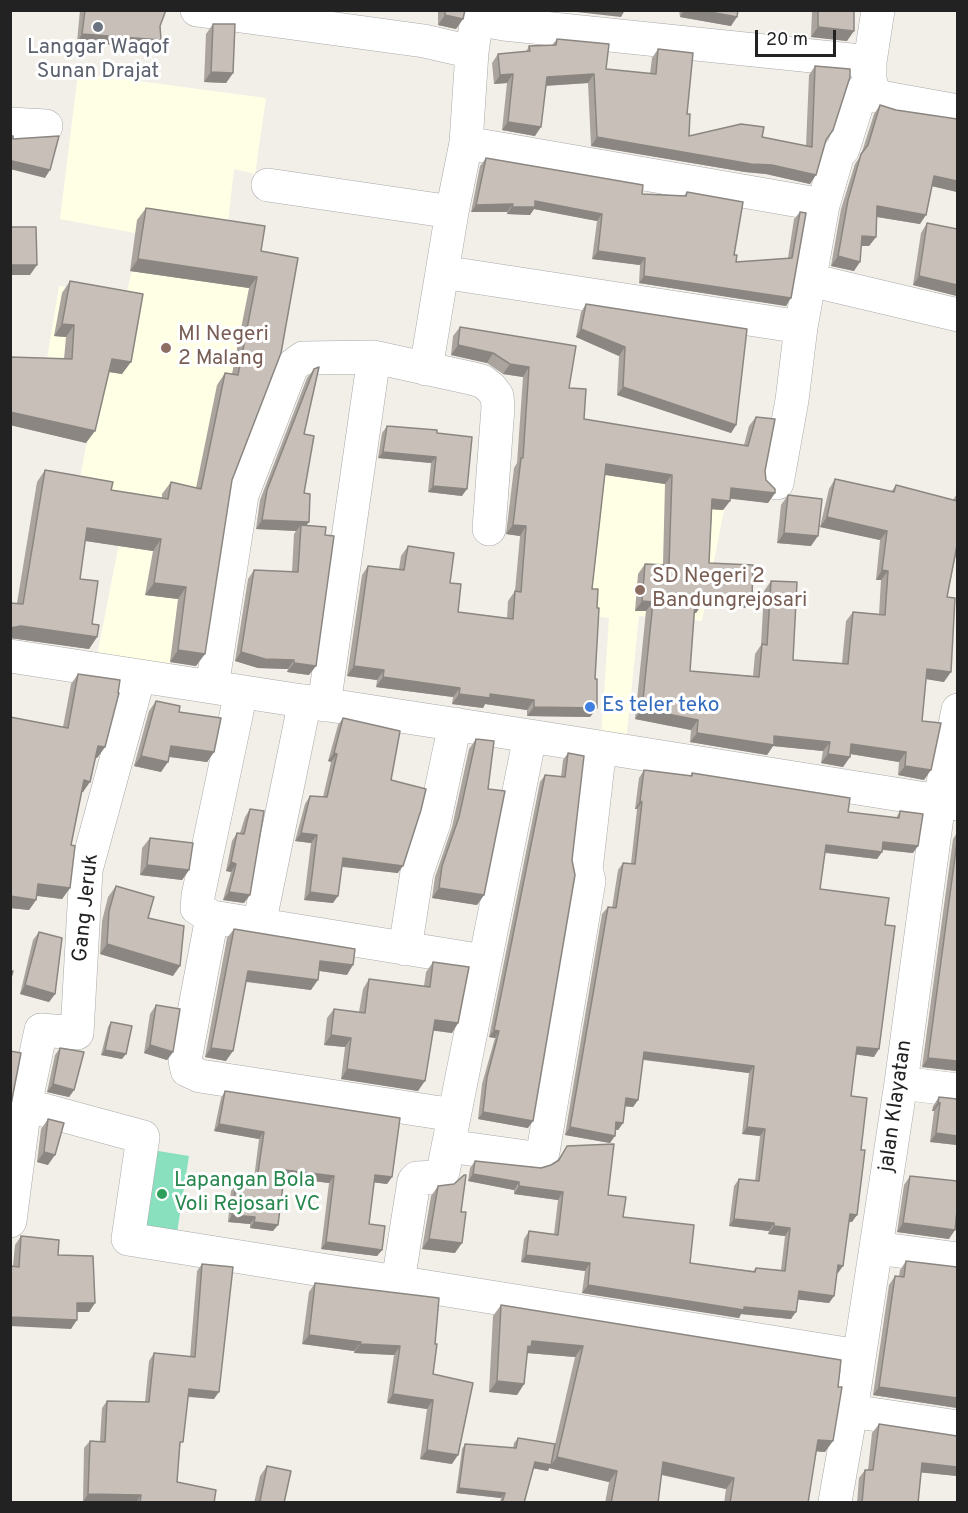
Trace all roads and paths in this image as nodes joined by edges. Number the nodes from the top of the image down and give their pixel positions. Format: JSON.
{"nodes":[{"id":1,"x":197,"y":10,"type":"edge"},
{"id":2,"x":878,"y":10,"type":"edge"},
{"id":3,"x":477,"y":15,"type":"edge"},
{"id":4,"x":472,"y":52,"type":"junction"},
{"id":5,"x":870,"y":71,"type":"junction"},
{"id":6,"x":957,"y":111,"type":"edge"},
{"id":7,"x":10,"y":123,"type":"edge"},
{"id":8,"x":46,"y":126,"type":"dead end"},
{"id":9,"x":466,"y":143,"type":"junction"},
{"id":10,"x":268,"y":185,"type":"dead end"},
{"id":11,"x":823,"y":205,"type":"junction"},
{"id":12,"x":452,"y":212,"type":"junction"},
{"id":13,"x":442,"y":272,"type":"junction"},
{"id":14,"x":810,"y":280,"type":"junction"},
{"id":15,"x":957,"y":315,"type":"edge"},
{"id":16,"x":801,"y":327,"type":"junction"},
{"id":17,"x":374,"y":357,"type":"junction"},
{"id":18,"x":426,"y":369,"type":"junction"},
{"id":19,"x":777,"y":483,"type":"dead end"},
{"id":20,"x":489,"y":529,"type":"dead end"},
{"id":21,"x":10,"y":656,"type":"edge"},
{"id":22,"x":140,"y":676,"type":"junction"},
{"id":23,"x":226,"y":690,"type":"junction"},
{"id":24,"x":314,"y":703,"type":"junction"},
{"id":25,"x":957,"y":710,"type":"edge"},
{"id":26,"x":454,"y":724,"type":"junction"},
{"id":27,"x":530,"y":736,"type":"junction"},
{"id":28,"x":600,"y":747,"type":"junction"},
{"id":29,"x":948,"y":803,"type":"edge"},
{"id":30,"x":212,"y":917,"type":"junction"},
{"id":31,"x":259,"y":926,"type":"junction"},
{"id":32,"x":405,"y":949,"type":"junction"},
{"id":33,"x":484,"y":961,"type":"junction"},
{"id":34,"x":901,"y":1083,"type":"junction"},
{"id":35,"x":957,"y":1090,"type":"edge"},
{"id":36,"x":26,"y":1105,"type":"junction"},
{"id":37,"x":451,"y":1131,"type":"junction"},
{"id":38,"x":10,"y":1221,"type":"edge"},
{"id":39,"x":876,"y":1248,"type":"junction"},
{"id":40,"x":957,"y":1259,"type":"edge"},
{"id":41,"x":398,"y":1282,"type":"junction"},
{"id":42,"x":859,"y":1356,"type":"junction"},
{"id":43,"x":851,"y":1411,"type":"junction"},
{"id":44,"x":957,"y":1427,"type":"edge"},
{"id":45,"x":835,"y":1503,"type":"edge"}],
"edges":[{"from":1,"to":4,"type":"street"},
{"from":2,"to":5,"type":"street"},
{"from":3,"to":4,"type":"street"},
{"from":3,"to":5,"type":"street"},
{"from":4,"to":9,"type":"street"},
{"from":5,"to":6,"type":"street"},
{"from":5,"to":11,"type":"street"},
{"from":7,"to":8,"type":"street"},
{"from":9,"to":11,"type":"street"},
{"from":9,"to":12,"type":"street"},
{"from":10,"to":12,"type":"street"},
{"from":11,"to":14,"type":"street"},
{"from":12,"to":13,"type":"street"},
{"from":13,"to":16,"type":"street"},
{"from":13,"to":18,"type":"street"},
{"from":14,"to":15,"type":"street"},
{"from":14,"to":16,"type":"street"},
{"from":16,"to":19,"type":"street"},
{"from":17,"to":18,"type":"street"},
{"from":17,"to":23,"type":"street"},
{"from":17,"to":24,"type":"street"},
{"from":18,"to":20,"type":"street"},
{"from":21,"to":22,"type":"street"},
{"from":22,"to":23,"type":"street"},
{"from":22,"to":36,"type":"street","name":"Gang Jeruk"},
{"from":23,"to":24,"type":"street"},
{"from":23,"to":30,"type":"street"},
{"from":24,"to":26,"type":"street"},
{"from":24,"to":31,"type":"street"},
{"from":25,"to":29,"type":"street","name":"jalan Klayatan"},
{"from":26,"to":27,"type":"street"},
{"from":26,"to":32,"type":"street"},
{"from":27,"to":28,"type":"street"},
{"from":27,"to":33,"type":"street"},
{"from":28,"to":29,"type":"street"},
{"from":28,"to":37,"type":"street"},
{"from":29,"to":34,"type":"street","name":"jalan Klayatan"},
{"from":30,"to":31,"type":"street"},
{"from":30,"to":37,"type":"street"},
{"from":31,"to":32,"type":"street"},
{"from":32,"to":33,"type":"street"},
{"from":33,"to":37,"type":"street"},
{"from":34,"to":35,"type":"street"},
{"from":34,"to":39,"type":"street","name":"jalan Klayatan"},
{"from":36,"to":38,"type":"street"},
{"from":36,"to":41,"type":"street"},
{"from":37,"to":41,"type":"street"},
{"from":39,"to":40,"type":"street"},
{"from":39,"to":42,"type":"street","name":"jalan Klayatan"},
{"from":41,"to":42,"type":"street"},
{"from":42,"to":43,"type":"street","name":"jalan Klayatan"},
{"from":43,"to":44,"type":"street"},
{"from":43,"to":45,"type":"street","name":"jalan Klayatan"}]}
